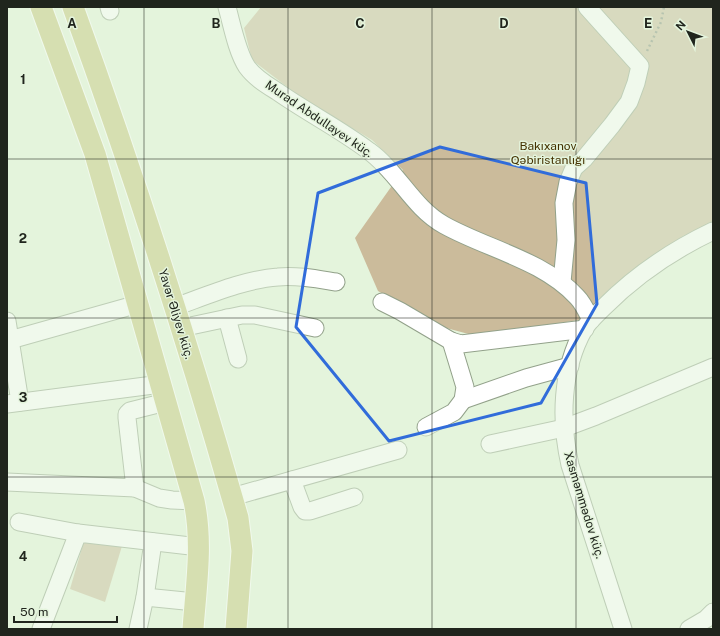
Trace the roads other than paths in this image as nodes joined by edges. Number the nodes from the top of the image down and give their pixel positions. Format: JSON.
{"nodes":[{"id":1,"x":41,"y":7,"type":"edge"},
{"id":2,"x":73,"y":7,"type":"edge"},
{"id":3,"x":228,"y":7,"type":"edge"},
{"id":4,"x":587,"y":7,"type":"edge"},
{"id":5,"x":713,"y":231,"type":"edge"},
{"id":6,"x":336,"y":282,"type":"dead end"},
{"id":7,"x":562,"y":282,"type":"junction"},
{"id":8,"x":382,"y":302,"type":"dead end"},
{"id":9,"x":138,"y":304,"type":"junction"},
{"id":10,"x":175,"y":307,"type":"junction"},
{"id":11,"x":226,"y":318,"type":"junction"},
{"id":12,"x":7,"y":321,"type":"edge"},
{"id":13,"x":588,"y":324,"type":"junction"},
{"id":14,"x":181,"y":328,"type":"junction"},
{"id":15,"x":315,"y":328,"type":"dead end"},
{"id":16,"x":10,"y":340,"type":"junction"},
{"id":17,"x":451,"y":342,"type":"junction"},
{"id":18,"x":238,"y":359,"type":"dead end"},
{"id":19,"x":570,"y":366,"type":"junction"},
{"id":20,"x":713,"y":368,"type":"edge"},
{"id":21,"x":163,"y":393,"type":"junction"},
{"id":22,"x":463,"y":400,"type":"junction"},
{"id":23,"x":14,"y":403,"type":"edge"},
{"id":24,"x":426,"y":427,"type":"dead end"},
{"id":25,"x":564,"y":428,"type":"junction"},
{"id":26,"x":490,"y":444,"type":"dead end"},
{"id":27,"x":398,"y":450,"type":"dead end"},
{"id":28,"x":292,"y":480,"type":"junction"},
{"id":29,"x":7,"y":482,"type":"edge"},
{"id":30,"x":135,"y":488,"type":"junction"},
{"id":31,"x":232,"y":497,"type":"junction"},
{"id":32,"x":354,"y":497,"type":"dead end"},
{"id":33,"x":194,"y":501,"type":"junction"},
{"id":34,"x":19,"y":522,"type":"dead end"},
{"id":35,"x":78,"y":533,"type":"junction"},
{"id":36,"x":154,"y":542,"type":"junction"},
{"id":37,"x":199,"y":547,"type":"junction"},
{"id":38,"x":145,"y":598,"type":"junction"},
{"id":39,"x":195,"y":602,"type":"junction"},
{"id":40,"x":713,"y":612,"type":"edge"},
{"id":41,"x":42,"y":629,"type":"edge"},
{"id":42,"x":138,"y":629,"type":"edge"},
{"id":43,"x":193,"y":629,"type":"edge"},
{"id":44,"x":236,"y":629,"type":"edge"},
{"id":45,"x":623,"y":629,"type":"edge"},
{"id":46,"x":689,"y":629,"type":"edge"}],
"edges":[{"from":1,"to":9,"type":"main road"},
{"from":2,"to":10,"type":"main road","name":"Yavər Əliyev küç."},
{"from":3,"to":7,"type":"street","name":"Murad Abdullayev küç."},
{"from":4,"to":7,"type":"street"},
{"from":5,"to":13,"type":"street","name":"Xasməmmədov küç."},
{"from":6,"to":10,"type":"street"},
{"from":7,"to":13,"type":"street","name":"Murad Abdullayev küç."},
{"from":8,"to":17,"type":"street"},
{"from":9,"to":16,"type":"street"},
{"from":9,"to":21,"type":"main road"},
{"from":10,"to":14,"type":"main road","name":"Yavər Əliyev küç."},
{"from":11,"to":14,"type":"street"},
{"from":11,"to":15,"type":"street"},
{"from":11,"to":18,"type":"street"},
{"from":12,"to":16,"type":"street"},
{"from":13,"to":17,"type":"street"},
{"from":13,"to":19,"type":"street","name":"Xasməmmədov küç."},
{"from":14,"to":31,"type":"main road","name":"Yavər Əliyev küç."},
{"from":16,"to":23,"type":"street"},
{"from":17,"to":22,"type":"street"},
{"from":19,"to":22,"type":"street"},
{"from":19,"to":25,"type":"street","name":"Xasməmmədov küç."},
{"from":20,"to":25,"type":"street"},
{"from":21,"to":23,"type":"street"},
{"from":21,"to":30,"type":"street"},
{"from":21,"to":33,"type":"main road"},
{"from":22,"to":24,"type":"street"},
{"from":25,"to":26,"type":"street"},
{"from":25,"to":45,"type":"street","name":"Xasməmmədov küç."},
{"from":27,"to":28,"type":"street"},
{"from":28,"to":31,"type":"street"},
{"from":28,"to":32,"type":"street"},
{"from":29,"to":30,"type":"street"},
{"from":30,"to":33,"type":"street"},
{"from":31,"to":44,"type":"main road","name":"Yavər Əliyev küç."},
{"from":33,"to":37,"type":"main road"},
{"from":34,"to":35,"type":"street"},
{"from":35,"to":36,"type":"street"},
{"from":35,"to":41,"type":"street"},
{"from":36,"to":37,"type":"street"},
{"from":36,"to":38,"type":"street"},
{"from":37,"to":39,"type":"main road"},
{"from":38,"to":39,"type":"street"},
{"from":38,"to":42,"type":"street"},
{"from":39,"to":43,"type":"main road"},
{"from":40,"to":46,"type":"street"}]}
